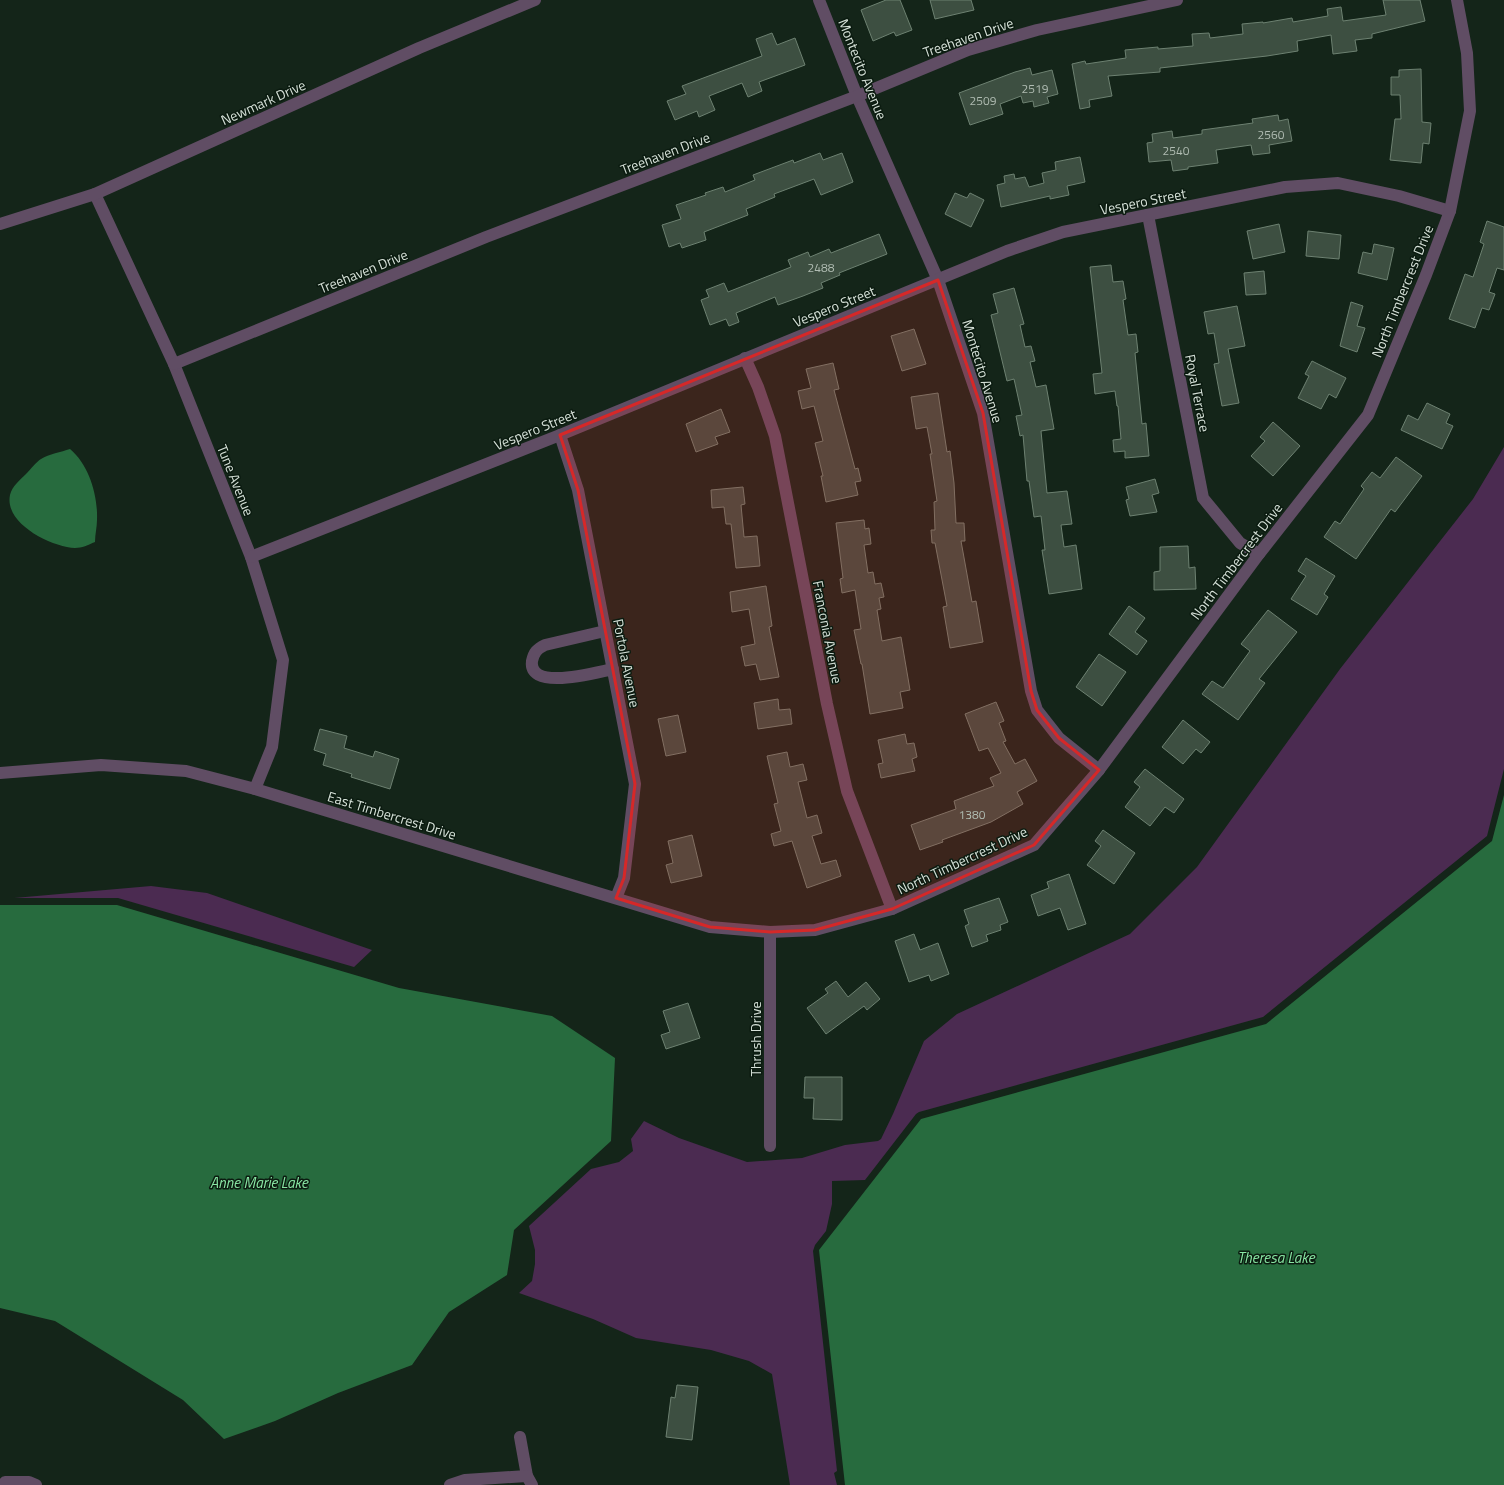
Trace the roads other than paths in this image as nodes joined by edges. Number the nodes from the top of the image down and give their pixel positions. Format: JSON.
{"nodes":[{"id":1,"x":535,"y":0,"type":"edge"},
{"id":2,"x":819,"y":0,"type":"edge"},
{"id":3,"x":1177,"y":0,"type":"edge"},
{"id":4,"x":1456,"y":0,"type":"edge"},
{"id":5,"x":857,"y":96,"type":"junction"},
{"id":6,"x":95,"y":194,"type":"junction"},
{"id":7,"x":1450,"y":211,"type":"junction"},
{"id":8,"x":1148,"y":215,"type":"junction"},
{"id":9,"x":0,"y":224,"type":"edge"},
{"id":10,"x":938,"y":280,"type":"junction"},
{"id":11,"x":745,"y":358,"type":"junction"},
{"id":12,"x":174,"y":364,"type":"junction"},
{"id":13,"x":560,"y":435,"type":"junction"},
{"id":14,"x":1259,"y":554,"type":"junction"},
{"id":15,"x":251,"y":557,"type":"junction"},
{"id":16,"x":605,"y":631,"type":"junction"},
{"id":17,"x":613,"y":669,"type":"junction"},
{"id":18,"x":1100,"y":770,"type":"junction"},
{"id":19,"x":0,"y":774,"type":"edge"},
{"id":20,"x":254,"y":789,"type":"junction"},
{"id":21,"x":616,"y":898,"type":"junction"},
{"id":22,"x":892,"y":909,"type":"junction"},
{"id":23,"x":770,"y":932,"type":"junction"},
{"id":24,"x":770,"y":1146,"type":"dead end"},
{"id":25,"x":520,"y":1437,"type":"dead end"},
{"id":26,"x":530,"y":1480,"type":"edge"},
{"id":27,"x":3,"y":1485,"type":"edge"},
{"id":28,"x":36,"y":1485,"type":"edge"},
{"id":29,"x":450,"y":1485,"type":"edge"}],
"edges":[{"from":1,"to":6,"type":"street","name":"Newmark Drive"},
{"from":2,"to":5,"type":"street","name":"Montecito Avenue"},
{"from":3,"to":5,"type":"street","name":"Treehaven Drive"},
{"from":4,"to":7,"type":"street","name":"North Timbercrest Drive"},
{"from":5,"to":10,"type":"street","name":"Montecito Avenue"},
{"from":5,"to":12,"type":"street","name":"Treehaven Drive"},
{"from":6,"to":9,"type":"street","name":"Newmark Drive"},
{"from":6,"to":12,"type":"street","name":"Tune Avenue"},
{"from":7,"to":8,"type":"street","name":"Vespero Street"},
{"from":7,"to":14,"type":"street","name":"North Timbercrest Drive"},
{"from":8,"to":10,"type":"street","name":"Vespero Street"},
{"from":8,"to":14,"type":"street","name":"Royal Terrace"},
{"from":10,"to":11,"type":"street","name":"Vespero Street"},
{"from":10,"to":18,"type":"street","name":"Montecito Avenue"},
{"from":11,"to":13,"type":"street","name":"Vespero Street"},
{"from":11,"to":22,"type":"street","name":"Franconia Avenue"},
{"from":12,"to":15,"type":"street","name":"Tune Avenue"},
{"from":13,"to":15,"type":"street","name":"Vespero Street"},
{"from":13,"to":16,"type":"street","name":"Portola Avenue"},
{"from":14,"to":18,"type":"street","name":"North Timbercrest Drive"},
{"from":15,"to":20,"type":"street","name":"Tune Avenue"},
{"from":16,"to":17,"type":"street","name":"Portola Avenue"},
{"from":16,"to":17,"type":"street"},
{"from":17,"to":21,"type":"street","name":"Portola Avenue"},
{"from":18,"to":22,"type":"street","name":"North Timbercrest Drive"},
{"from":19,"to":20,"type":"street","name":"East Timbercrest Drive"},
{"from":20,"to":21,"type":"street","name":"East Timbercrest Drive"},
{"from":21,"to":23,"type":"street","name":"East Timbercrest Drive"},
{"from":22,"to":23,"type":"street","name":"North Timbercrest Drive"},
{"from":23,"to":24,"type":"street","name":"Thrush Drive"},
{"from":25,"to":26,"type":"street"},
{"from":26,"to":29,"type":"street"},
{"from":27,"to":28,"type":"street"}]}
